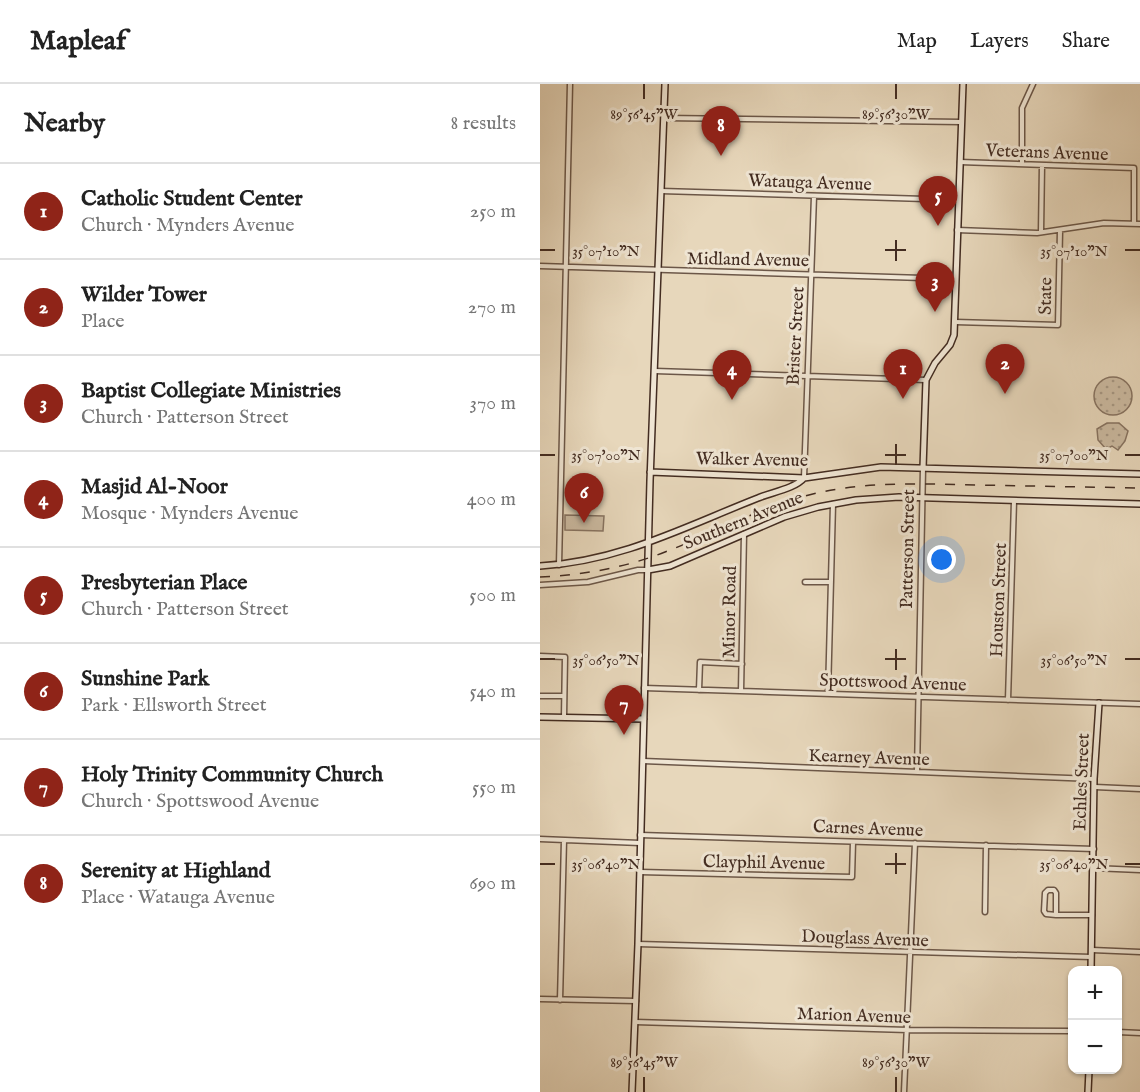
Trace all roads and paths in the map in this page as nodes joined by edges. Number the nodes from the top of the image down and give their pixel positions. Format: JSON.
{"nodes":[{"id":1,"x":570,"y":84,"type":"edge"},
{"id":2,"x":665,"y":84,"type":"edge"},
{"id":3,"x":963,"y":84,"type":"edge"},
{"id":4,"x":1033,"y":84,"type":"edge"},
{"id":5,"x":664,"y":118,"type":"junction"},
{"id":6,"x":961,"y":122,"type":"junction"},
{"id":7,"x":959,"y":162,"type":"junction"},
{"id":8,"x":1022,"y":164,"type":"junction"},
{"id":9,"x":1042,"y":165,"type":"junction"},
{"id":10,"x":661,"y":191,"type":"junction"},
{"id":11,"x":814,"y":196,"type":"junction"},
{"id":12,"x":958,"y":200,"type":"junction"},
{"id":13,"x":1134,"y":224,"type":"junction"},
{"id":14,"x":1140,"y":224,"type":"edge"},
{"id":15,"x":956,"y":230,"type":"junction"},
{"id":16,"x":1060,"y":231,"type":"junction"},
{"id":17,"x":1041,"y":232,"type":"junction"},
{"id":18,"x":540,"y":266,"type":"edge"},
{"id":19,"x":565,"y":267,"type":"junction"},
{"id":20,"x":659,"y":270,"type":"junction"},
{"id":21,"x":812,"y":273,"type":"junction"},
{"id":22,"x":955,"y":279,"type":"junction"},
{"id":23,"x":955,"y":322,"type":"junction"},
{"id":24,"x":655,"y":371,"type":"junction"},
{"id":25,"x":807,"y":375,"type":"junction"},
{"id":26,"x":926,"y":380,"type":"junction"},
{"id":27,"x":923,"y":468,"type":"junction"},
{"id":28,"x":650,"y":472,"type":"junction"},
{"id":29,"x":1140,"y":474,"type":"edge"},
{"id":30,"x":804,"y":477,"type":"junction"},
{"id":31,"x":922,"y":498,"type":"junction"},
{"id":32,"x":1014,"y":501,"type":"junction"},
{"id":33,"x":833,"y":504,"type":"junction"},
{"id":34,"x":1140,"y":504,"type":"edge"},
{"id":35,"x":744,"y":534,"type":"junction"},
{"id":36,"x":649,"y":543,"type":"junction"},
{"id":37,"x":559,"y":565,"type":"junction"},
{"id":38,"x":540,"y":566,"type":"edge"},
{"id":39,"x":648,"y":570,"type":"junction"},
{"id":40,"x":805,"y":582,"type":"dead end"},
{"id":41,"x":831,"y":582,"type":"junction"},
{"id":42,"x":540,"y":585,"type":"edge"},
{"id":43,"x":540,"y":656,"type":"edge"},
{"id":44,"x":742,"y":664,"type":"junction"},
{"id":45,"x":644,"y":688,"type":"junction"},
{"id":46,"x":699,"y":690,"type":"junction"},
{"id":47,"x":741,"y":692,"type":"junction"},
{"id":48,"x":828,"y":694,"type":"junction"},
{"id":49,"x":540,"y":696,"type":"edge"},
{"id":50,"x":564,"y":696,"type":"junction"},
{"id":51,"x":919,"y":698,"type":"junction"},
{"id":52,"x":1008,"y":700,"type":"junction"},
{"id":53,"x":1099,"y":703,"type":"junction"},
{"id":54,"x":1140,"y":704,"type":"edge"},
{"id":55,"x":540,"y":717,"type":"edge"},
{"id":56,"x":564,"y":717,"type":"junction"},
{"id":57,"x":644,"y":719,"type":"junction"},
{"id":58,"x":642,"y":761,"type":"junction"},
{"id":59,"x":917,"y":772,"type":"junction"},
{"id":60,"x":1094,"y":779,"type":"junction"},
{"id":61,"x":1095,"y":787,"type":"junction"},
{"id":62,"x":1140,"y":789,"type":"edge"},
{"id":63,"x":640,"y":835,"type":"junction"},
{"id":64,"x":540,"y":839,"type":"edge"},
{"id":65,"x":564,"y":840,"type":"junction"},
{"id":66,"x":853,"y":842,"type":"junction"},
{"id":67,"x":640,"y":843,"type":"junction"},
{"id":68,"x":915,"y":843,"type":"junction"},
{"id":69,"x":986,"y":845,"type":"junction"},
{"id":70,"x":1094,"y":849,"type":"junction"},
{"id":71,"x":1093,"y":868,"type":"junction"},
{"id":72,"x":1140,"y":870,"type":"edge"},
{"id":73,"x":639,"y":872,"type":"junction"},
{"id":74,"x":985,"y":912,"type":"dead end"},
{"id":75,"x":1056,"y":915,"type":"junction"},
{"id":76,"x":1092,"y":915,"type":"junction"},
{"id":77,"x":638,"y":944,"type":"junction"},
{"id":78,"x":1140,"y":952,"type":"edge"},
{"id":79,"x":909,"y":953,"type":"junction"},
{"id":80,"x":1092,"y":954,"type":"junction"},
{"id":81,"x":1091,"y":966,"type":"edge"},
{"id":82,"x":540,"y":999,"type":"edge"},
{"id":83,"x":560,"y":1000,"type":"junction"},
{"id":84,"x":636,"y":1001,"type":"junction"},
{"id":85,"x":635,"y":1022,"type":"junction"},
{"id":86,"x":908,"y":1030,"type":"junction"},
{"id":87,"x":1068,"y":1031,"type":"edge"},
{"id":88,"x":1122,"y":1032,"type":"edge"},
{"id":89,"x":1140,"y":1033,"type":"edge"},
{"id":90,"x":1089,"y":1074,"type":"edge"},
{"id":91,"x":632,"y":1092,"type":"edge"},
{"id":92,"x":904,"y":1092,"type":"edge"},
{"id":93,"x":1088,"y":1092,"type":"edge"}],
"edges":[{"from":1,"to":19,"type":"street"},
{"from":2,"to":5,"type":"street"},
{"from":3,"to":6,"type":"street"},
{"from":4,"to":8,"type":"street"},
{"from":5,"to":6,"type":"street"},
{"from":5,"to":10,"type":"street"},
{"from":6,"to":7,"type":"street"},
{"from":7,"to":8,"type":"street","name":"Veterans Avenue"},
{"from":7,"to":12,"type":"street"},
{"from":8,"to":9,"type":"street","name":"Veterans Avenue"},
{"from":9,"to":13,"type":"street","name":"Veterans Avenue"},
{"from":9,"to":17,"type":"street"},
{"from":10,"to":11,"type":"street","name":"Watauga Avenue"},
{"from":10,"to":20,"type":"street"},
{"from":11,"to":12,"type":"street","name":"Watauga Avenue"},
{"from":11,"to":21,"type":"street","name":"Brister Street"},
{"from":12,"to":15,"type":"street"},
{"from":13,"to":14,"type":"street"},
{"from":13,"to":16,"type":"street"},
{"from":15,"to":17,"type":"street"},
{"from":15,"to":22,"type":"street"},
{"from":16,"to":17,"type":"street"},
{"from":16,"to":23,"type":"street","name":"State"},
{"from":18,"to":19,"type":"street","name":"Midland Avenue"},
{"from":19,"to":20,"type":"street","name":"Midland Avenue"},
{"from":19,"to":37,"type":"street"},
{"from":20,"to":21,"type":"street","name":"Midland Avenue"},
{"from":20,"to":24,"type":"street"},
{"from":21,"to":22,"type":"street","name":"Midland Avenue"},
{"from":21,"to":25,"type":"street","name":"Brister Street"},
{"from":22,"to":23,"type":"street"},
{"from":23,"to":26,"type":"street"},
{"from":24,"to":25,"type":"street"},
{"from":24,"to":28,"type":"street"},
{"from":25,"to":26,"type":"street"},
{"from":25,"to":30,"type":"street","name":"Brister Street"},
{"from":26,"to":27,"type":"street","name":"Patterson Street"},
{"from":27,"to":29,"type":"street","name":"Walker Avenue"},
{"from":27,"to":30,"type":"street","name":"Walker Avenue"},
{"from":27,"to":31,"type":"street","name":"Patterson Street"},
{"from":28,"to":30,"type":"street","name":"Walker Avenue"},
{"from":28,"to":36,"type":"street"},
{"from":30,"to":36,"type":"street","name":"Southern Avenue"},
{"from":31,"to":32,"type":"street","name":"Southern Avenue"},
{"from":31,"to":33,"type":"street","name":"Southern Avenue"},
{"from":31,"to":51,"type":"street","name":"Patterson Street"},
{"from":32,"to":34,"type":"street","name":"Southern Avenue"},
{"from":32,"to":52,"type":"street","name":"Houston Street"},
{"from":33,"to":35,"type":"street","name":"Southern Avenue"},
{"from":33,"to":41,"type":"street"},
{"from":35,"to":39,"type":"street","name":"Southern Avenue"},
{"from":35,"to":44,"type":"street","name":"Minor Road"},
{"from":36,"to":37,"type":"street","name":"Southern Avenue"},
{"from":36,"to":39,"type":"street"},
{"from":37,"to":38,"type":"street","name":"Southern Avenue"},
{"from":39,"to":42,"type":"street","name":"Southern Avenue"},
{"from":39,"to":45,"type":"street"},
{"from":40,"to":41,"type":"street"},
{"from":41,"to":48,"type":"street"},
{"from":43,"to":50,"type":"street"},
{"from":44,"to":46,"type":"street"},
{"from":44,"to":47,"type":"street","name":"Minor Road"},
{"from":45,"to":46,"type":"street","name":"Spottswood Avenue"},
{"from":45,"to":57,"type":"street"},
{"from":46,"to":47,"type":"street","name":"Spottswood Avenue"},
{"from":47,"to":48,"type":"street","name":"Spottswood Avenue"},
{"from":48,"to":51,"type":"street","name":"Spottswood Avenue"},
{"from":49,"to":50,"type":"street"},
{"from":50,"to":56,"type":"street"},
{"from":51,"to":52,"type":"street","name":"Spottswood Avenue"},
{"from":51,"to":59,"type":"street","name":"Patterson Street"},
{"from":52,"to":53,"type":"street","name":"Spottswood Avenue"},
{"from":53,"to":54,"type":"street","name":"Spottswood Avenue"},
{"from":53,"to":60,"type":"street","name":"Echles Street"},
{"from":55,"to":56,"type":"street"},
{"from":56,"to":57,"type":"street"},
{"from":57,"to":58,"type":"street"},
{"from":58,"to":59,"type":"street","name":"Kearney Avenue"},
{"from":58,"to":63,"type":"street"},
{"from":59,"to":60,"type":"street","name":"Kearney Avenue"},
{"from":60,"to":61,"type":"street","name":"Echles Street"},
{"from":61,"to":62,"type":"street"},
{"from":61,"to":70,"type":"street","name":"Echles Street"},
{"from":63,"to":66,"type":"street","name":"Carnes Avenue"},
{"from":63,"to":67,"type":"street"},
{"from":64,"to":65,"type":"street"},
{"from":65,"to":67,"type":"street"},
{"from":65,"to":83,"type":"street"},
{"from":66,"to":68,"type":"street","name":"Carnes Avenue"},
{"from":66,"to":73,"type":"street","name":"Clayphil Avenue"},
{"from":67,"to":73,"type":"street"},
{"from":68,"to":69,"type":"street","name":"Carnes Avenue"},
{"from":68,"to":79,"type":"street"},
{"from":69,"to":70,"type":"street","name":"Carnes Avenue"},
{"from":69,"to":74,"type":"street"},
{"from":70,"to":71,"type":"street","name":"Echles Street"},
{"from":71,"to":72,"type":"street"},
{"from":71,"to":76,"type":"street","name":"Echles Street"},
{"from":73,"to":77,"type":"street"},
{"from":75,"to":75,"type":"street"},
{"from":75,"to":76,"type":"street"},
{"from":76,"to":80,"type":"street","name":"Echles Street"},
{"from":77,"to":79,"type":"street","name":"Douglass Avenue"},
{"from":77,"to":84,"type":"street"},
{"from":78,"to":80,"type":"street","name":"Douglass Avenue"},
{"from":79,"to":80,"type":"street","name":"Douglass Avenue"},
{"from":79,"to":86,"type":"street"},
{"from":80,"to":81,"type":"street","name":"Echles Street"},
{"from":82,"to":83,"type":"street"},
{"from":83,"to":84,"type":"street"},
{"from":84,"to":85,"type":"street"},
{"from":85,"to":86,"type":"street","name":"Marion Avenue"},
{"from":85,"to":91,"type":"street"},
{"from":86,"to":87,"type":"street","name":"Marion Avenue"},
{"from":86,"to":92,"type":"street"},
{"from":88,"to":89,"type":"street"},
{"from":90,"to":93,"type":"street"}]}
